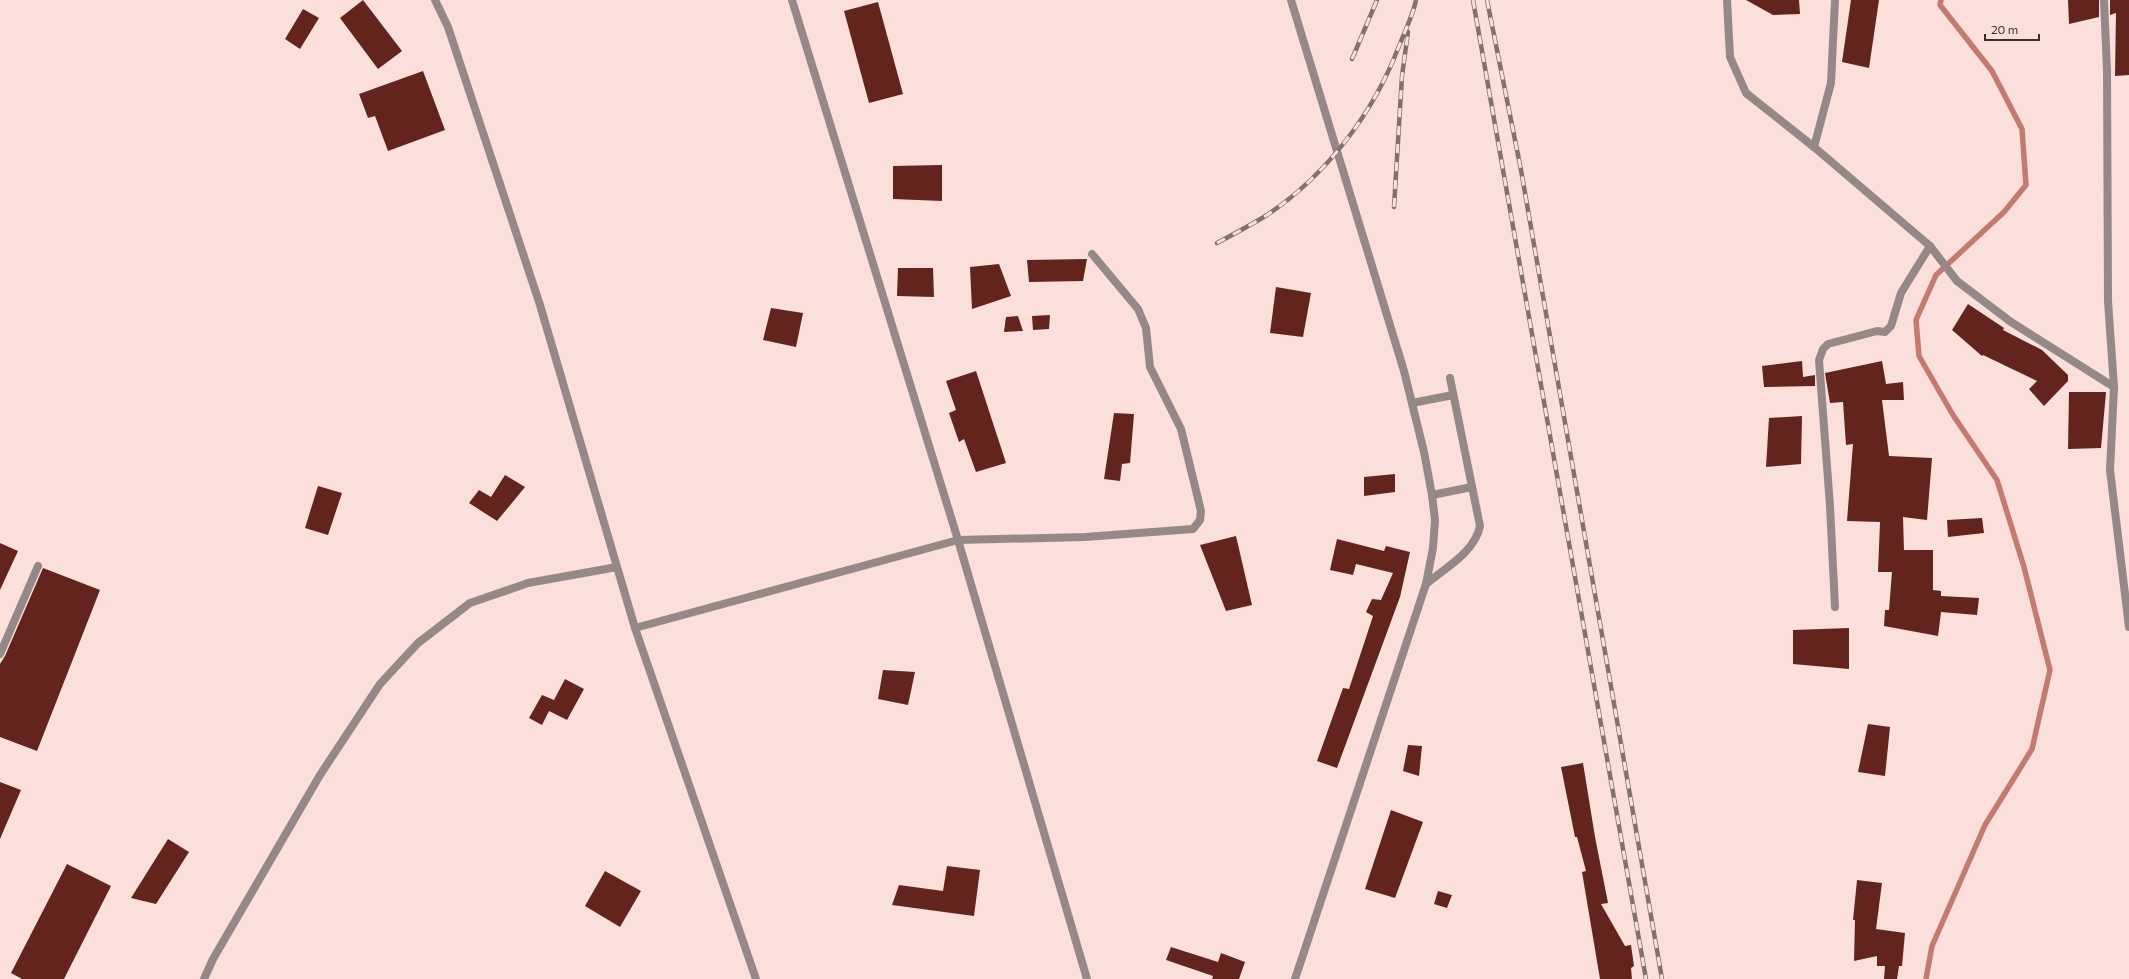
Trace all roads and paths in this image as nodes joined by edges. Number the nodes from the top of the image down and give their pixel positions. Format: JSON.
{"nodes":[{"id":1,"x":435,"y":0,"type":"edge"},
{"id":2,"x":792,"y":0,"type":"edge"},
{"id":3,"x":1291,"y":0,"type":"edge"},
{"id":4,"x":1727,"y":0,"type":"edge"},
{"id":5,"x":1836,"y":0,"type":"edge"},
{"id":6,"x":2104,"y":0,"type":"edge"},
{"id":7,"x":1814,"y":147,"type":"junction"},
{"id":8,"x":1930,"y":246,"type":"junction"},
{"id":9,"x":1092,"y":254,"type":"dead end"},
{"id":10,"x":1450,"y":378,"type":"dead end"},
{"id":11,"x":2114,"y":387,"type":"junction"},
{"id":12,"x":1453,"y":395,"type":"junction"},
{"id":13,"x":1412,"y":403,"type":"junction"},
{"id":14,"x":1472,"y":487,"type":"junction"},
{"id":15,"x":1432,"y":495,"type":"junction"},
{"id":16,"x":958,"y":540,"type":"junction"},
{"id":17,"x":38,"y":566,"type":"dead end"},
{"id":18,"x":617,"y":566,"type":"junction"},
{"id":19,"x":1426,"y":584,"type":"junction"},
{"id":20,"x":1835,"y":607,"type":"dead end"},
{"id":21,"x":2129,"y":627,"type":"edge"},
{"id":22,"x":636,"y":628,"type":"junction"},
{"id":23,"x":0,"y":654,"type":"edge"},
{"id":24,"x":204,"y":979,"type":"edge"},
{"id":25,"x":756,"y":979,"type":"edge"},
{"id":26,"x":1088,"y":979,"type":"edge"},
{"id":27,"x":1295,"y":979,"type":"edge"}],
"edges":[{"from":1,"to":18,"type":"street"},
{"from":2,"to":16,"type":"street"},
{"from":3,"to":13,"type":"street"},
{"from":4,"to":7,"type":"street"},
{"from":5,"to":7,"type":"street"},
{"from":6,"to":11,"type":"street"},
{"from":7,"to":8,"type":"street"},
{"from":8,"to":11,"type":"street"},
{"from":8,"to":20,"type":"street"},
{"from":9,"to":16,"type":"street"},
{"from":10,"to":12,"type":"street"},
{"from":11,"to":21,"type":"street"},
{"from":12,"to":13,"type":"street"},
{"from":12,"to":14,"type":"street"},
{"from":13,"to":15,"type":"street"},
{"from":14,"to":15,"type":"street"},
{"from":14,"to":19,"type":"street"},
{"from":15,"to":19,"type":"street"},
{"from":16,"to":22,"type":"street"},
{"from":16,"to":26,"type":"street"},
{"from":17,"to":23,"type":"street"},
{"from":18,"to":22,"type":"street"},
{"from":18,"to":24,"type":"street"},
{"from":19,"to":27,"type":"street"},
{"from":22,"to":25,"type":"street"}]}
